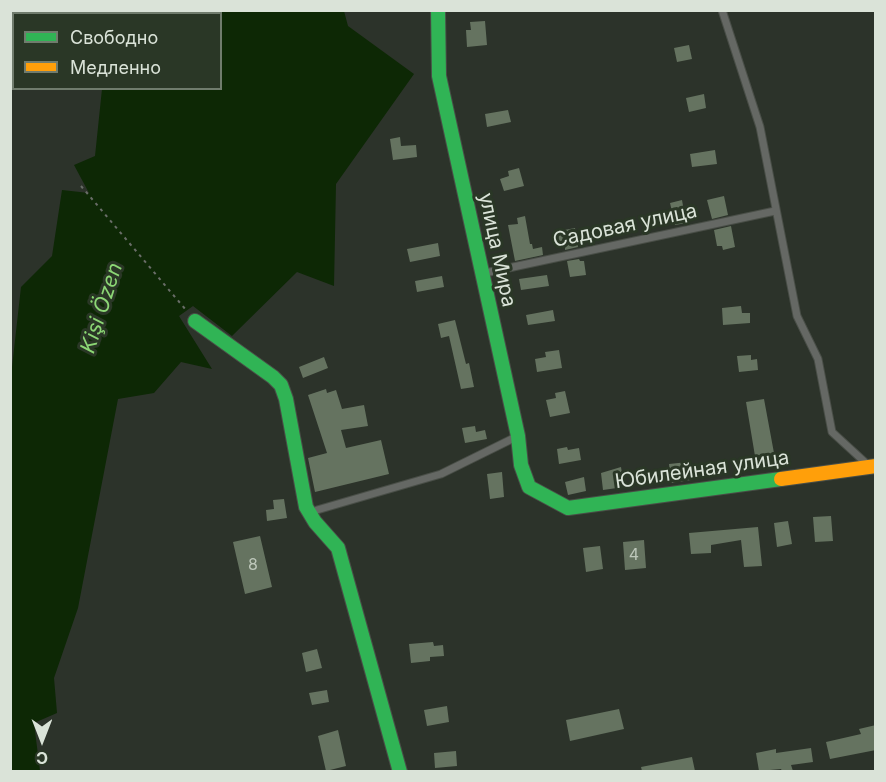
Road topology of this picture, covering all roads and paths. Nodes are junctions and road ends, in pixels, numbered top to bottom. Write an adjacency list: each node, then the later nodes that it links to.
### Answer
1 (438, 10): 5 (street, улица Мира)
2 (722, 10): 4 (lane)
3 (81, 186): 6 (path)
4 (776, 211): 5 (lane, Садовая улица); 8 (lane)
5 (482, 274): 7 (street, улица Мира)
6 (195, 321): 11 (street)
7 (518, 436): 9 (street, улица Мира); 10 (lane)
8 (873, 466): 9 (street, Юбилейная улица)
9 (537, 492)
10 (317, 510)
11 (400, 771)

